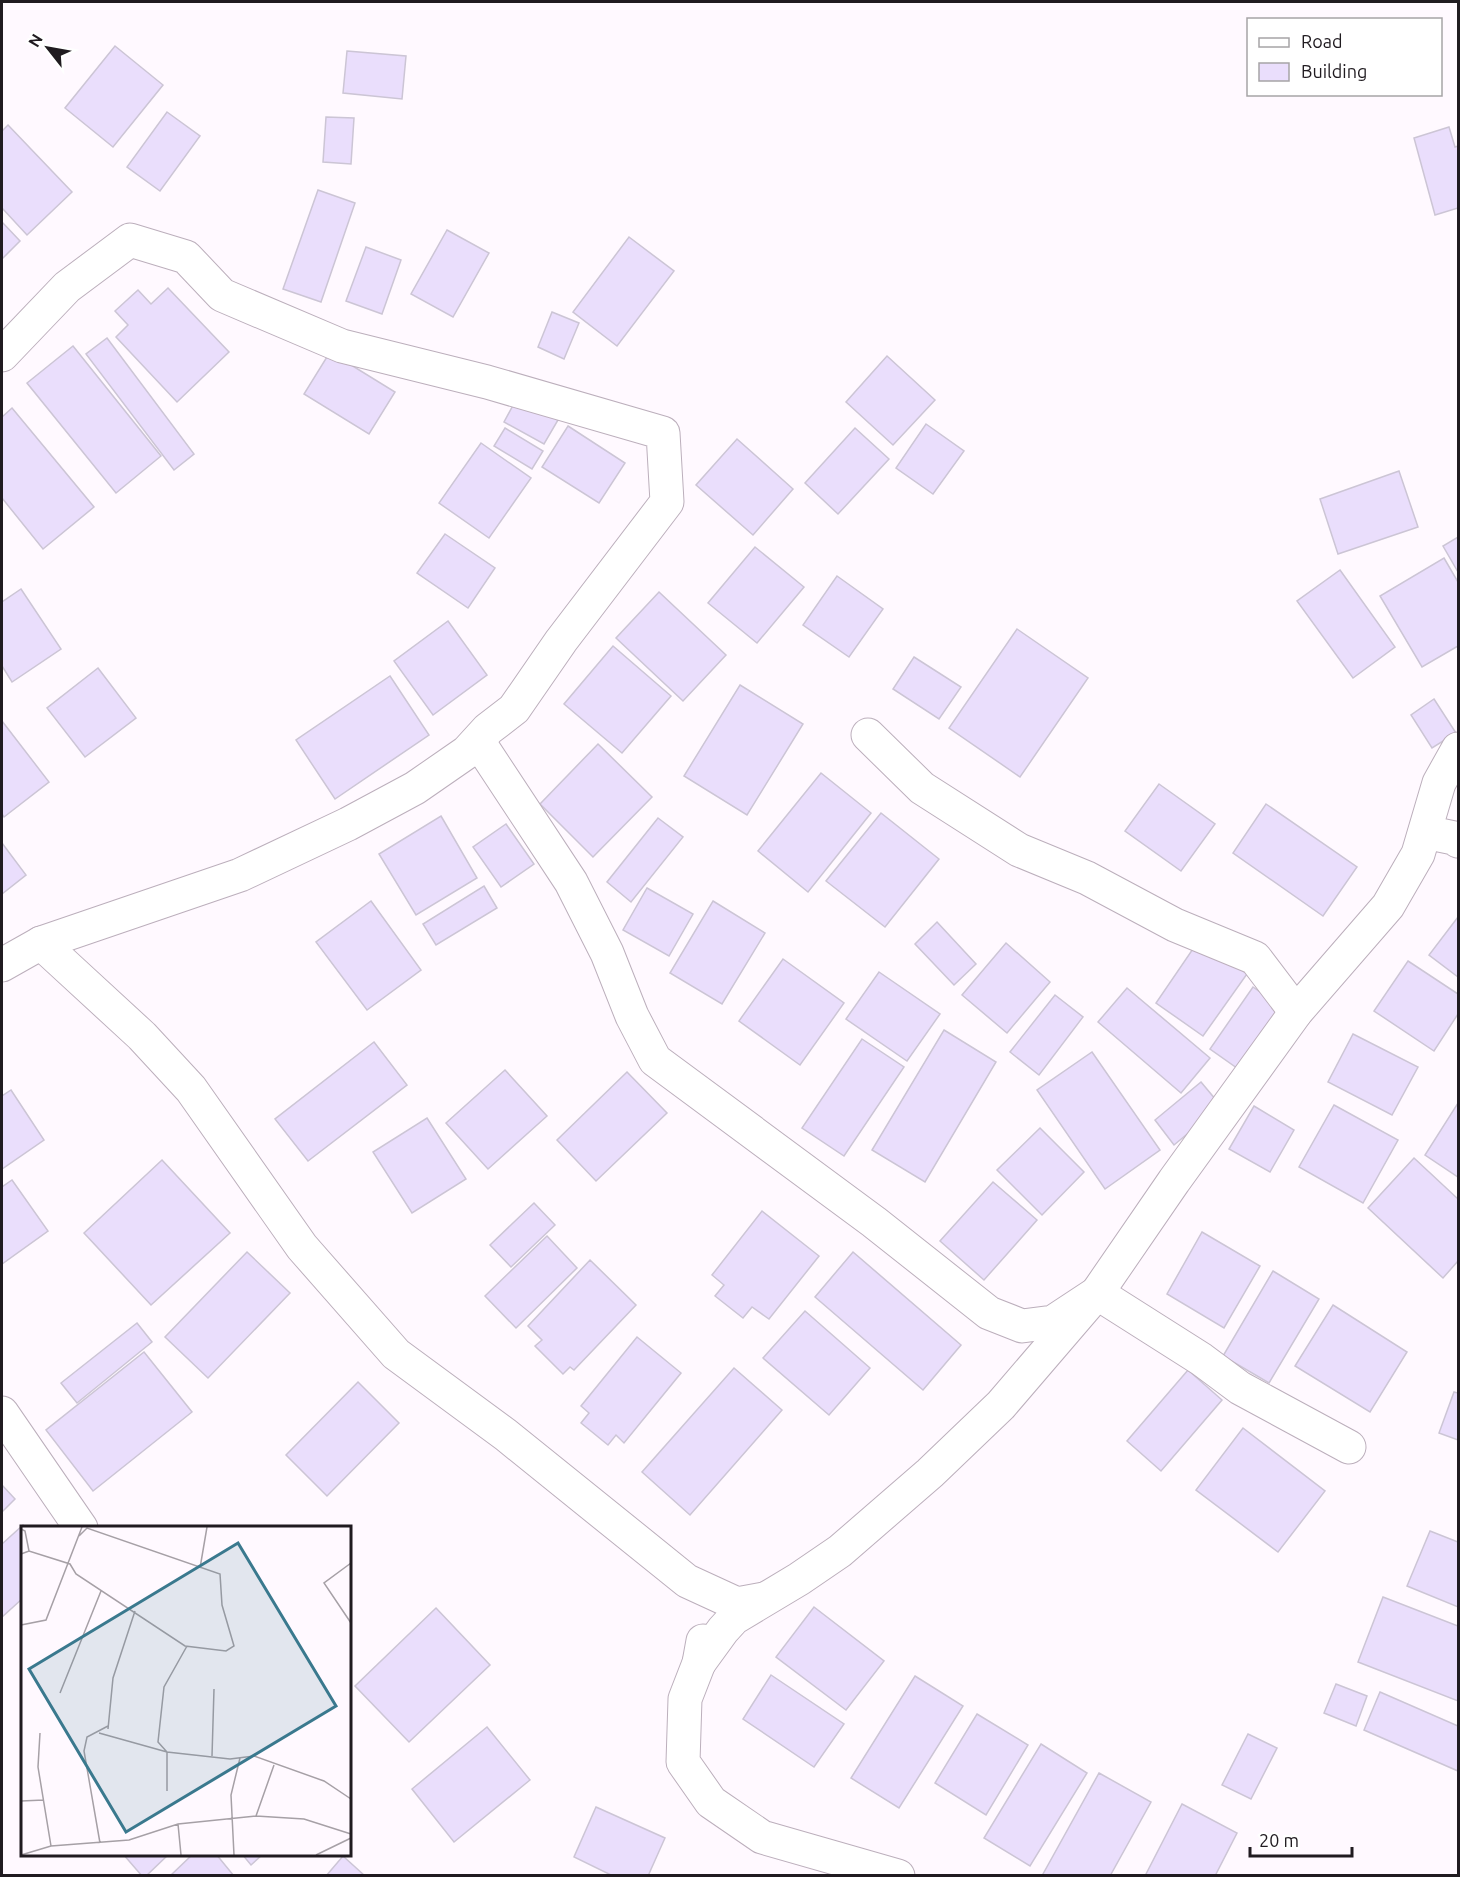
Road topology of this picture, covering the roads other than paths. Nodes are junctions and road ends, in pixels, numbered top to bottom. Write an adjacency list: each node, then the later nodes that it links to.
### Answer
1 (4, 348): 3 (street)
2 (868, 735): 9 (street)
3 (478, 741): 7 (street); 10 (street)
4 (1458, 749): 5 (street)
5 (1425, 832): 6 (street); 9 (street)
6 (1458, 841)
7 (41, 943): 8 (street); 14 (street)
8 (2, 964)
9 (1296, 1012): 10 (street)
10 (1097, 1293): 12 (street); 15 (street)
11 (2, 1413): 13 (street)
12 (1349, 1448)
13 (80, 1526)
14 (687, 1581): 15 (street); 16 (street)
15 (766, 1599): 16 (street)
16 (699, 1663): 17 (street)
17 (898, 1875)

